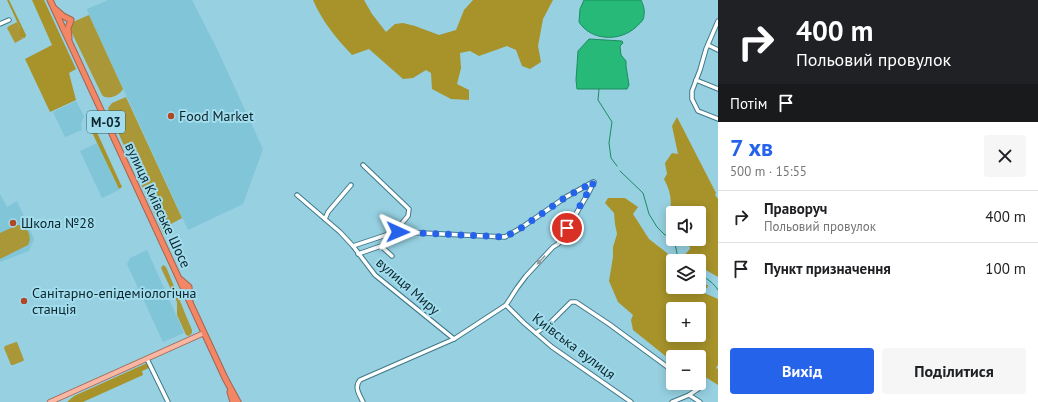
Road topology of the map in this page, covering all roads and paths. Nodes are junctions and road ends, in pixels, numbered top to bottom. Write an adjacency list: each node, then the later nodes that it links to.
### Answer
1 (50, 0): 2 (highway, вулиця Київське Шосе / М-03)
2 (53, 7): 7 (highway, вулиця Київське Шосе / М-03); 7 (highway)
3 (9, 20): 5 (street)
4 (718, 21): 6 (street)
5 (0, 24)
6 (708, 44): 8 (street); 9 (street)
7 (73, 50): 21 (highway, вулиця Київське Шосе / М-03)
8 (718, 50)
9 (696, 80): 10 (street); 11 (street)
10 (718, 89)
11 (718, 119)
12 (363, 165): 16 (street)
13 (351, 185): 15 (street)
14 (297, 195): 15 (street, вулиця Миру)
15 (324, 219): 17 (street, вулиця Миру)
16 (398, 232): 17 (street); 20 (street, one-way to 20)
17 (353, 246): 18 (street, вулиця Миру)
18 (358, 254): 19 (street); 23 (street, вулиця Миру)
19 (392, 256)
20 (507, 303): 22 (street, Київська вулиця); 23 (street)
21 (204, 333): 24 (main road); 26 (highway)
22 (536, 333): 25 (street); 34 (street, Київська вулиця)
23 (454, 339): 33 (street)
24 (147, 359): 29 (main road); 30 (street)
25 (666, 366)
26 (225, 378): 31 (highway); 32 (highway)
27 (696, 390): 28 (street)
28 (689, 395): 35 (street); 36 (street)
29 (50, 402)
30 (168, 402)
31 (233, 402)
32 (238, 402)
33 (363, 402)
34 (631, 402)
35 (672, 402)
36 (700, 402)

